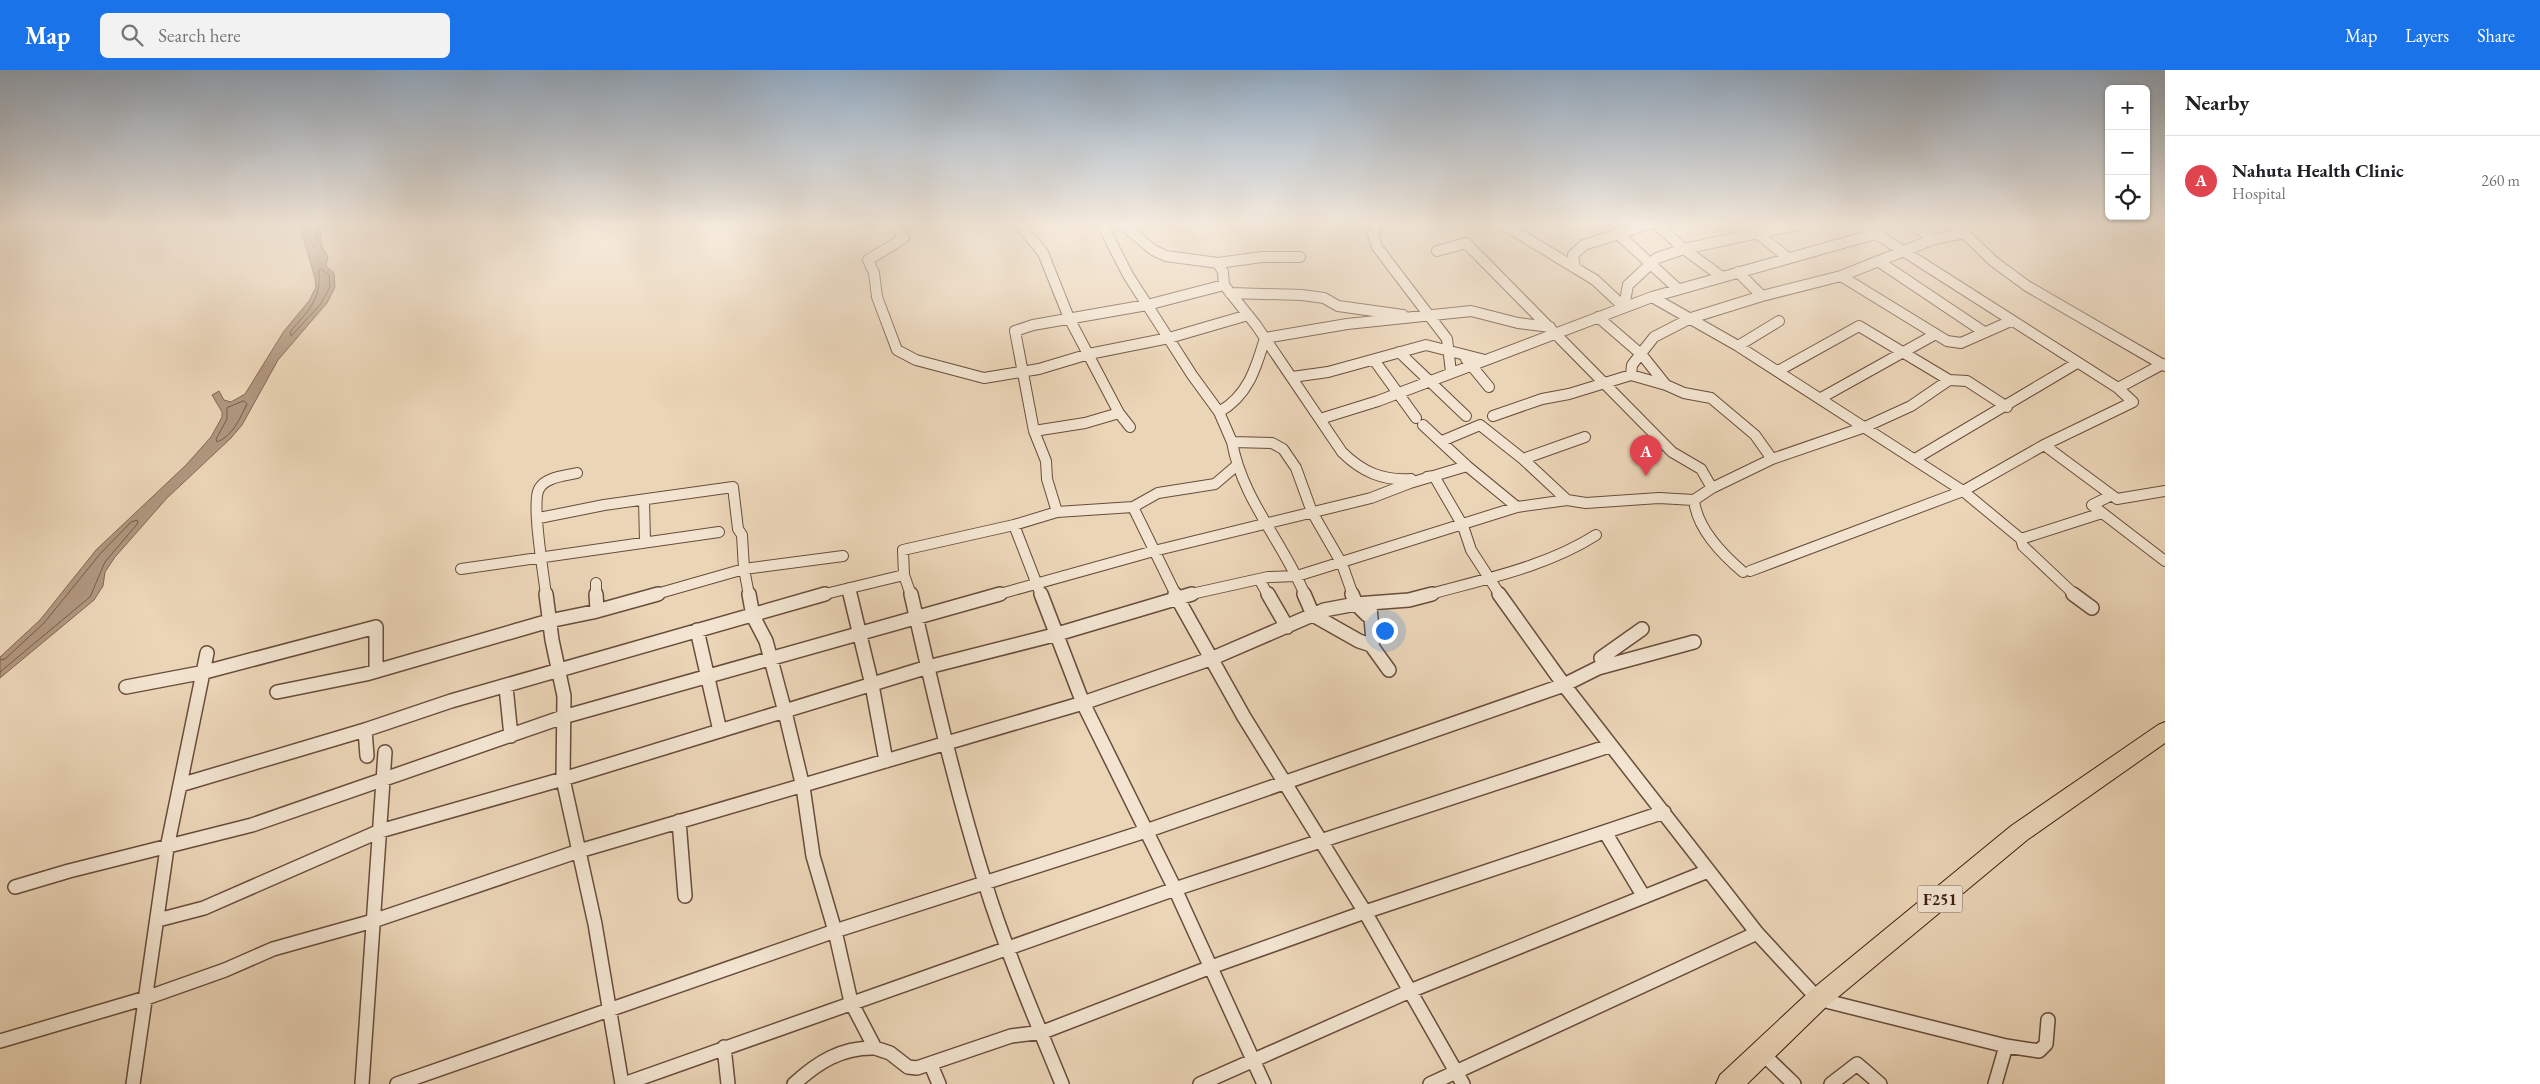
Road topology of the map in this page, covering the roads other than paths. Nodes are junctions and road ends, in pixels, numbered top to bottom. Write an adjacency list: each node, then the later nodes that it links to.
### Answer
1 (873, 271): 49 (street)
2 (1050, 271): 28 (street)
3 (1126, 271): 22 (street)
4 (1223, 271): 18 (street)
5 (1396, 271): 25 (street)
6 (1492, 271): 32 (street)
7 (1581, 271): 23 (street)
8 (1642, 271): 23 (street)
9 (1659, 271): 19 (street)
10 (1714, 271): 17 (street)
11 (1853, 271): 16 (street)
12 (1893, 271): 33 (street)
13 (1934, 271): 30 (street)
14 (2007, 271): 48 (street)
15 (1738, 272): 17 (street); 20 (street)
16 (1841, 276): 20 (street); 34 (street)
17 (1722, 277): 19 (street)
18 (1227, 289): 22 (street); 24 (street); 26 (street)
19 (1678, 289): 21 (street)
20 (1762, 296): 29 (street)
21 (1652, 297): 23 (street); 29 (street)
22 (1147, 305): 28 (street); 35 (street)
23 (1624, 307): 27 (street)
24 (1248, 315): 35 (street); 36 (street)
25 (1430, 315): 26 (street); 32 (street); 38 (street)
26 (1411, 317): 36 (street)
27 (1599, 317): 32 (street); 43 (street)
28 (1068, 318): 41 (street); 49 (street)
29 (1691, 318): 37 (street); 43 (street)
30 (2011, 320): 33 (street); 46 (street)
31 (1780, 321): 37 (street)
32 (1553, 330): 45 (street); 56 (street)
33 (1984, 332): 34 (street)
34 (1934, 335): 40 (street)
35 (1169, 338): 41 (street); 63 (street)
36 (1265, 338): 53 (street); 63 (street)
37 (1738, 346): 51 (street)
38 (1449, 351): 39 (street); 42 (street); 50 (street)
39 (1399, 352): 44 (street); 55 (street)
40 (1904, 353): 51 (street); 54 (street); 61 (street)
41 (1089, 354): 49 (street); 64 (street)
42 (1459, 354): 45 (street); 47 (street)
43 (1642, 355): 52 (street); 57 (street)
44 (1374, 360): 53 (street); 60 (street)
45 (1485, 360): 47 (street)
46 (2077, 363): 59 (street); 62 (street)
47 (1472, 364): 50 (street); 58 (street)
48 (2164, 365): 59 (street)
49 (1021, 372): 70 (street)
50 (1452, 372): 55 (street)
51 (1778, 372): 61 (street)
52 (1632, 375): 56 (street); 57 (street)
53 (1292, 377): 67 (street)
54 (1949, 380): 62 (street); 69 (street)
55 (1428, 381): 60 (street); 65 (street)
56 (1606, 384): 66 (street); 82 (street)
57 (1666, 385): 76 (street)
58 (1489, 386)
59 (2118, 388): 74 (street)
60 (1397, 392): 67 (street); 72 (street)
61 (1821, 398): 69 (street)
62 (2006, 407): 77 (street)
63 (1219, 412): 73 (street)
64 (1119, 413): 68 (street); 70 (street)
65 (1466, 416)
66 (1493, 416)
67 (1320, 419): 81 (street)
68 (1130, 427)
69 (1866, 427): 76 (street); 77 (street)
70 (1034, 431): 91 (street)
71 (1585, 437): 75 (street)
72 (1442, 441): 75 (street); 79 (street)
73 (1232, 442): 78 (street); 92 (street)
74 (2044, 445): 83 (street); 85 (street)
75 (1523, 459): 87 (street)
76 (1772, 459): 82 (street)
77 (1915, 459): 83 (street)
78 (1236, 466): 89 (street); 95 (street)
79 (1467, 466): 81 (street); 90 (street)
80 (577, 473): 94 (street)
81 (1434, 476): 92 (street); 97 (street)
82 (1712, 488): 88 (street)
83 (1963, 491): 100 (street); 109 (street)
84 (2165, 491): 85 (street)
85 (2110, 496): 93 (street)
86 (644, 500): 94 (street); 101 (street); 108 (street)
87 (1567, 500): 88 (street); 90 (street)
88 (1694, 500): 109 (street)
89 (1132, 507): 91 (street); 102 (street)
90 (1517, 507): 97 (street)
91 (1057, 512): 96 (street)
92 (1312, 512): 95 (street); 106 (street)
93 (2102, 513): 100 (street); 105 (street)
94 (539, 518): 103 (street)
95 (1265, 524): 102 (street); 111 (street)
96 (1014, 525): 110 (street); 115 (street)
97 (1463, 526): 106 (street); 112 (street)
98 (719, 532): 101 (street)
99 (1596, 535): 112 (street)
100 (2021, 539): 119 (street)
101 (645, 541): 103 (street)
102 (1154, 551): 115 (street); 117 (street)
103 (541, 556): 107 (street); 125 (street)
104 (843, 556): 108 (street)
105 (2165, 561)
106 (1342, 564): 111 (street); 118 (street)
107 (461, 568)
108 (744, 570): 121 (street); 123 (street)
109 (1746, 571)
110 (904, 576): 116 (street); 124 (street)
111 (1297, 576): 113 (street); 122 (street)
112 (1488, 578): 120 (street); 144 (street)
113 (1259, 579): 117 (street); 126 (street)
114 (596, 583): 121 (street)
115 (1036, 585): 124 (street); 130 (street)
116 (849, 588): 123 (street); 129 (street)
117 (1177, 598): 130 (street); 135 (street)
118 (1356, 604): 120 (street); 122 (street)
119 (2092, 608)
120 (1368, 609): 132 (street)
121 (596, 610): 125 (street)
122 (1313, 615): 126 (street); 132 (street)
123 (753, 616): 128 (street); 134 (street)
124 (916, 617): 129 (street); 137 (street)
125 (550, 621): 138 (street); 139 (street)
126 (1287, 626): 135 (street)
127 (1642, 629): 136 (street)
128 (697, 630): 138 (street); 142 (street)
129 (861, 632): 134 (street); 143 (street)
130 (1054, 635): 137 (street); 148 (street)
131 (1694, 642): 136 (street)
132 (1371, 645): 140 (street)
133 (207, 653): 141 (street)
134 (770, 657): 142 (street); 149 (street)
135 (1213, 658): 148 (street); 162 (street)
136 (1606, 666): 144 (street)
137 (928, 667): 143 (street); 155 (street)
138 (559, 669): 146 (street); 150 (street)
139 (376, 670): 141 (street); 147 (street)
140 (1389, 670)
141 (205, 672): 145 (street); 163 (street)
142 (708, 676): 150 (street); 152 (street)
143 (872, 685): 149 (street); 159 (street)
144 (1564, 685): 156 (street); 162 (street)
145 (126, 687)
146 (506, 687): 151 (street); 154 (street)
147 (277, 692)
148 (1083, 703): 155 (street); 168 (street)
149 (785, 712): 152 (street); 164 (street)
150 (563, 718): 154 (street); 161 (street)
151 (365, 730): 158 (street); 163 (street)
152 (720, 731): 161 (street)
153 (2165, 731): 188 (main road, F251)
154 (511, 736): 160 (street)
155 (944, 742): 159 (street); 174 (street)
156 (1610, 746): 165 (street); 170 (street)
157 (385, 752): 160 (street)
158 (367, 756)
159 (886, 761): 164 (street)
160 (383, 778): 167 (street); 171 (street)
161 (563, 779): 167 (street); 172 (street)
162 (1286, 781): 168 (street); 170 (street)
163 (180, 785): 171 (street)
164 (803, 787): 166 (street); 182 (street)
165 (1664, 812): 169 (street); 173 (street)
166 (679, 822): 172 (street); 177 (street)
167 (380, 831): 180 (street); 181 (street)
168 (1146, 831): 174 (street); 176 (street)
169 (1605, 832): 178 (street); 179 (street)
170 (1321, 841): 176 (street); 179 (street)
171 (167, 848): 175 (street); 180 (street)
172 (579, 851): 181 (street); 190 (street)
173 (1708, 871): 178 (street); 183 (street)
174 (985, 884): 182 (street); 184 (street)
175 (15, 887)
176 (1175, 889): 184 (street); 185 (street)
177 (685, 896)
178 (1644, 897): 186 (street)
179 (1365, 912): 185 (street); 186 (street)
180 (158, 920): 187 (street)
181 (373, 921): 187 (street); 202 (street)
182 (836, 931): 189 (street); 190 (street)
183 (1757, 933): 188 (street); 200 (street)
184 (1007, 948): 189 (street); 192 (street)
185 (1211, 967): 192 (street); 198 (street)
186 (1410, 991): 198 (street); 200 (street)
187 (146, 998): 193 (street); 201 (street)
188 (1818, 999): 194 (street); 197 (main road, F251)
189 (851, 1002): 195 (street); 196 (street)
190 (610, 1011): 203 (street); 204 (street)
191 (2048, 1020): 194 (street)
192 (1043, 1032): 199 (street); 208 (street)
193 (0, 1041)
194 (2006, 1046): 216 (street)
195 (725, 1047): 204 (street); 205 (street)
196 (875, 1048): 199 (street); 206 (street)
197 (1762, 1053): 212 (main road, F251); 213 (street)
198 (1254, 1061): 209 (street); 210 (street)
199 (931, 1065): 207 (street)
200 (1459, 1078): 211 (street)
201 (133, 1084)
202 (362, 1084)
203 (396, 1084)
204 (623, 1084)
205 (728, 1084)
206 (794, 1084)
207 (939, 1084)
208 (1062, 1084)
209 (1200, 1084)
210 (1264, 1084)
211 (1430, 1084)
212 (1728, 1084)
213 (1794, 1084)
214 (1831, 1084): 215 (street)
215 (1880, 1084)
216 (1995, 1084)

